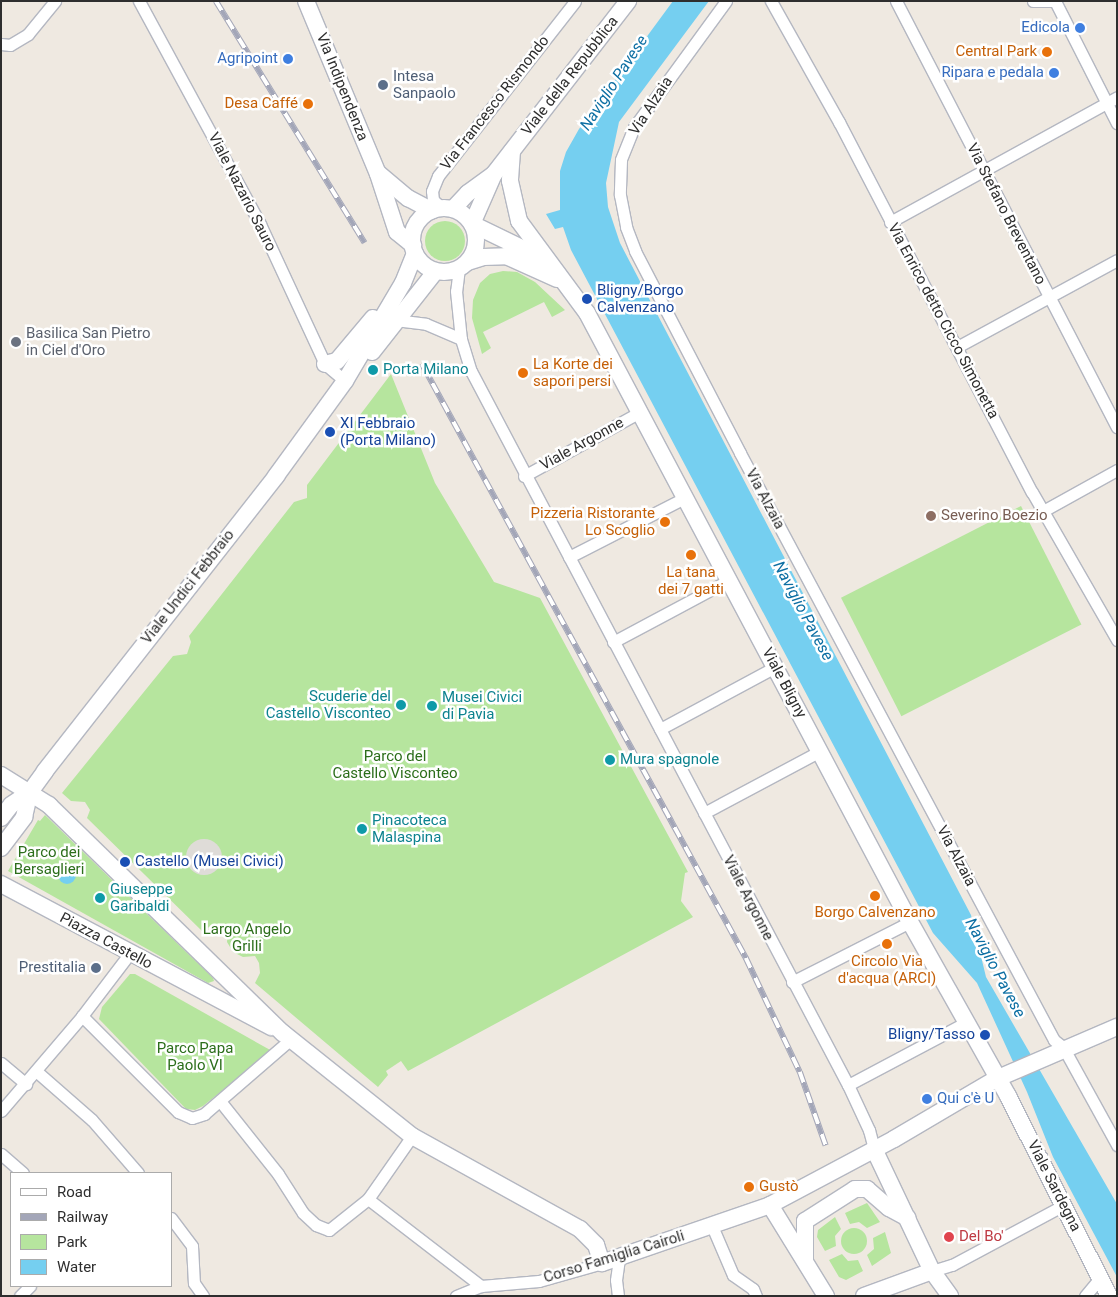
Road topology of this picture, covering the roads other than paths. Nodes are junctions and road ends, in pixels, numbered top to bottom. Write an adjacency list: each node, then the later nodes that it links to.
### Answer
1 (55, 1): 11 (street)
2 (139, 1): 32 (street, Viale Nazario Sauro)
3 (306, 1): 17 (street, Via Indipendenza)
4 (575, 1): 19 (street, Via Francesco Rismondo)
5 (628, 1): 15 (street, Viale della Repubblica)
6 (726, 1): 62 (street, Via Alzaia)
7 (771, 1): 20 (street, Via Enrico detto Cicco Simonetta)
8 (896, 1): 16 (street, Via Stefano Breventano)
9 (1033, 1): 10 (street)
10 (1054, 1): 13 (street)
11 (1, 44)
12 (1117, 97): 13 (street)
13 (1106, 103): 14 (street); 16 (street)
14 (1117, 123)
15 (512, 151): 18 (street, Viale della Repubblica); 23 (street, Viale Bligny)
16 (984, 168): 20 (street); 28 (street, Via Stefano Breventano)
17 (378, 174): 19 (street, Via Indipendenza); 22 (street, Via Indipendenza)
18 (494, 174): 19 (street); 21 (street)
19 (442, 209): 21 (street); 22 (street)
20 (890, 222): 31 (street, Via Enrico detto Cicco Simonetta)
21 (472, 224): 23 (street, Viale Bligny); 25 (street)
22 (414, 249): 26 (street); 29 (street, Viale Undici Febbraio)
23 (546, 260): 27 (street, Viale Bligny)
24 (1117, 260): 28 (street)
25 (463, 265): 26 (street); 27 (street, Viale Bligny); 30 (street, Viale Argonne)
26 (435, 272): 29 (street, Viale Undici Febbraio)
27 (571, 288): 34 (street, Viale Bligny)
28 (1049, 297): 31 (street); 35 (street, Via Stefano Breventano)
29 (391, 314): 30 (street); 32 (street); 33 (street, Viale Undici Febbraio)
30 (461, 339): 37 (street, Viale Argonne)
31 (957, 347): 39 (street, Via Enrico detto Cicco Simonetta)
32 (325, 364): 33 (street, Viale Nazario Sauro)
33 (346, 381): 48 (street, Viale Undici Febbraio)
34 (640, 412): 37 (street, Viale Argonne); 38 (street, Viale Bligny)
35 (1117, 426)
36 (1117, 470): 39 (street)
37 (524, 476): 40 (street, Viale Argonne)
38 (686, 497): 40 (street); 41 (street, Viale Bligny)
39 (1043, 511): 42 (street, Via Enrico detto Cicco Simonetta)
40 (569, 557): 43 (street, Viale Argonne)
41 (729, 580): 43 (street); 44 (street, Viale Bligny)
42 (1117, 640)
43 (614, 642): 45 (street, Viale Argonne)
44 (775, 667): 45 (street); 46 (street, Viale Bligny)
45 (660, 729): 49 (street, Viale Argonne)
46 (820, 751): 49 (street); 53 (street, Viale Bligny)
47 (1, 774): 48 (street, Piazza Castello)
48 (30, 792): 50 (street); 51 (street); 55 (street, Piazza Castello)
49 (704, 813): 56 (street, Viale Argonne)
50 (1, 818)
51 (1, 848)
52 (1, 884): 54 (street, Piazza Castello)
53 (910, 922): 56 (street); 59 (street, Viale Bligny)
54 (130, 953): 57 (street, Piazza Castello); 58 (street)
55 (229, 979): 57 (street); 61 (street, Piazza Castello)
56 (792, 982): 67 (street, Viale Argonne)
57 (211, 998): 61 (street, Piazza Castello)
58 (82, 1016): 64 (street); 68 (street)
59 (965, 1023): 65 (street, Viale Bligny); 67 (street)
60 (1117, 1026): 62 (street, Corso Famiglia Cairoli)
61 (287, 1036): 68 (street); 70 (street, Piazza Castello)
62 (1062, 1047): 65 (street, Corso Famiglia Cairoli); 71 (street, Via Alzaia)
63 (1, 1063): 66 (street)
64 (36, 1071): 66 (street); 75 (street)
65 (996, 1079): 72 (street, Corso Famiglia Cairoli); 78 (street, Viale Sardegna)
66 (26, 1084): 69 (street)
67 (848, 1085): 72 (street, Viale Argonne)
68 (220, 1101): 76 (street)
69 (1, 1111)
70 (412, 1136): 76 (street); 84 (street, Piazza Castello)
71 (1117, 1145)
72 (874, 1149): 77 (street, Corso Famiglia Cairoli); 79 (street)
73 (1, 1154): 74 (street)
74 (22, 1172)
75 (137, 1172)
76 (368, 1199): 87 (street)
77 (770, 1205): 81 (street, Corso Famiglia Cairoli); 83 (street)
78 (1064, 1205): 85 (street); 86 (street, Viale Sardegna)
79 (908, 1218): 83 (street); 85 (street)
80 (172, 1219): 91 (street)
81 (712, 1226): 82 (street, Corso Famiglia Cairoli); 89 (street)
82 (620, 1258): 84 (street, Corso Famiglia Cairoli); 93 (street)
83 (805, 1260): 94 (street)
84 (602, 1263): 87 (street, Corso Famiglia Cairoli)
85 (932, 1271): 95 (street); 96 (street)
86 (1100, 1278): 97 (street); 98 (street, Viale Sardegna)
87 (481, 1286): 92 (street, Corso Famiglia Cairoli)
88 (29, 1287): 90 (street)
89 (756, 1294)
90 (20, 1296)
91 (203, 1296)
92 (456, 1296)
93 (618, 1296)
94 (826, 1296)
95 (864, 1296)
96 (950, 1296)
97 (1085, 1296)
98 (1109, 1296)

